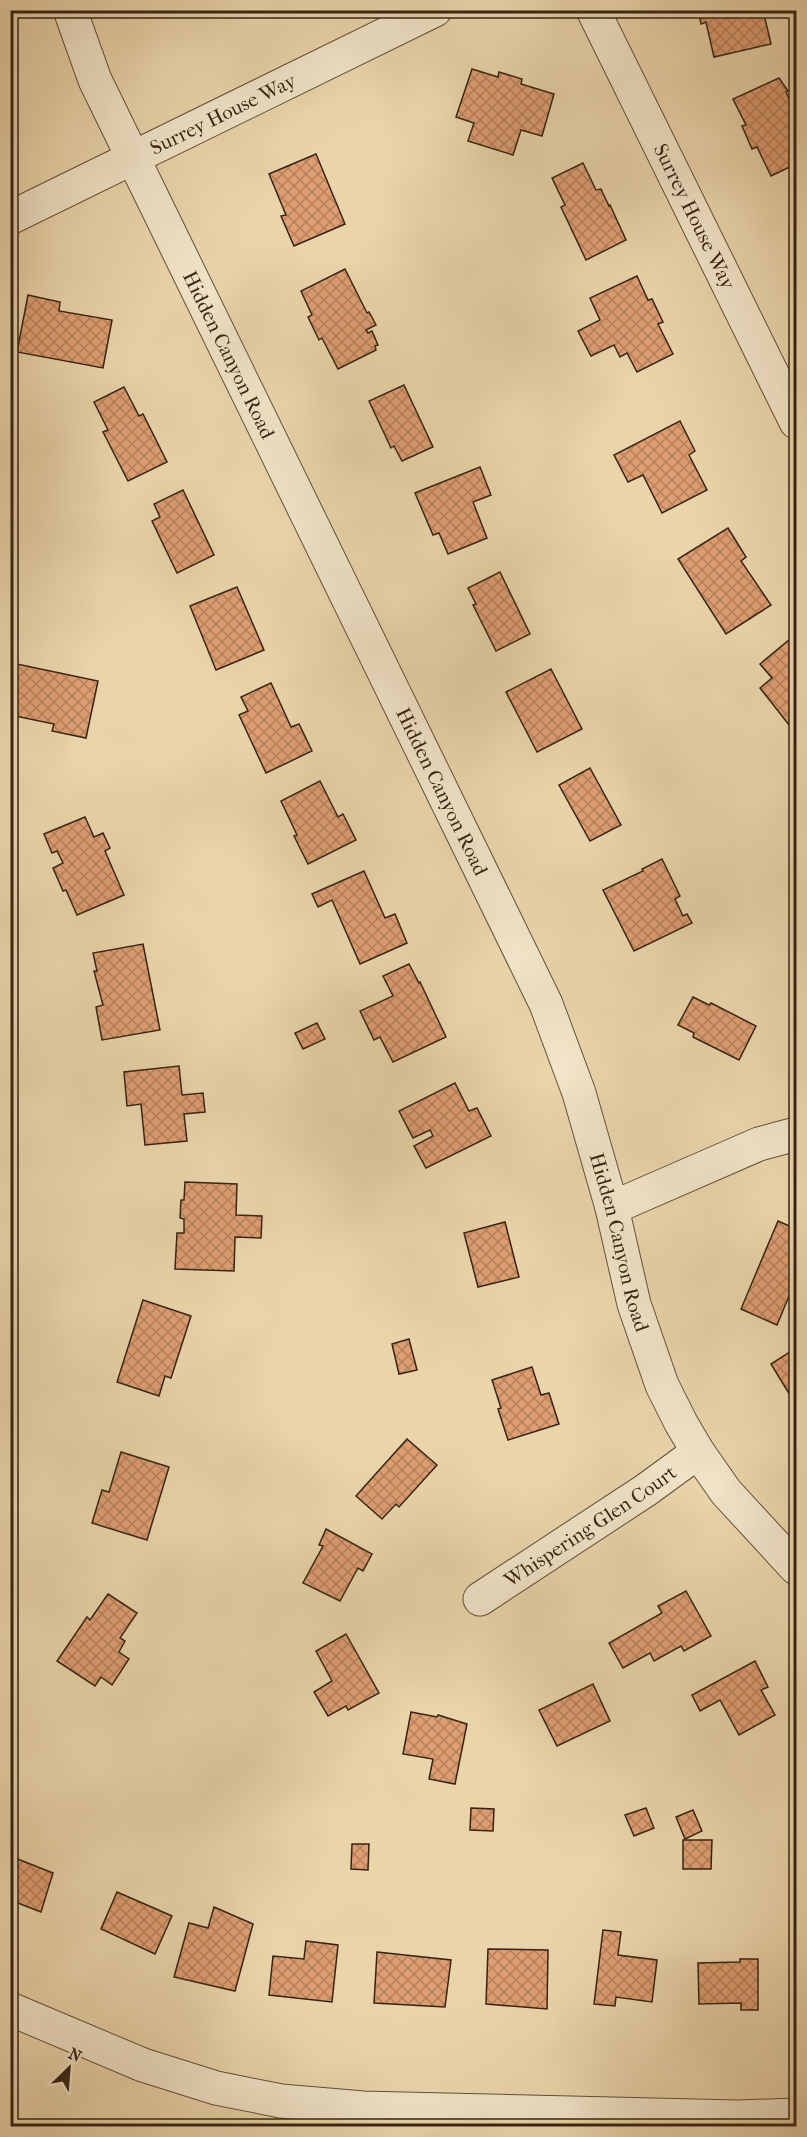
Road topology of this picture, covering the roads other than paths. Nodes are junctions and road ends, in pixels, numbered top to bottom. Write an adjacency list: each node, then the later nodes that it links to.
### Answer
1 (70, 10): 4 (street, Hidden Canyon Road)
2 (435, 10): 4 (street, Surrey House Way)
3 (593, 10): 6 (street, Surrey House Way)
4 (133, 158): 5 (street, Surrey House Way); 8 (street, Hidden Canyon Road)
5 (10, 218)
6 (796, 422)
7 (796, 1134): 8 (street)
8 (612, 1208): 9 (street, Hidden Canyon Road)
9 (698, 1452): 10 (street, Hidden Canyon Road); 11 (street, Whispering Glen Court)
10 (796, 1568)
11 (480, 1599)
12 (10, 2009): 13 (street)
13 (796, 2115)

